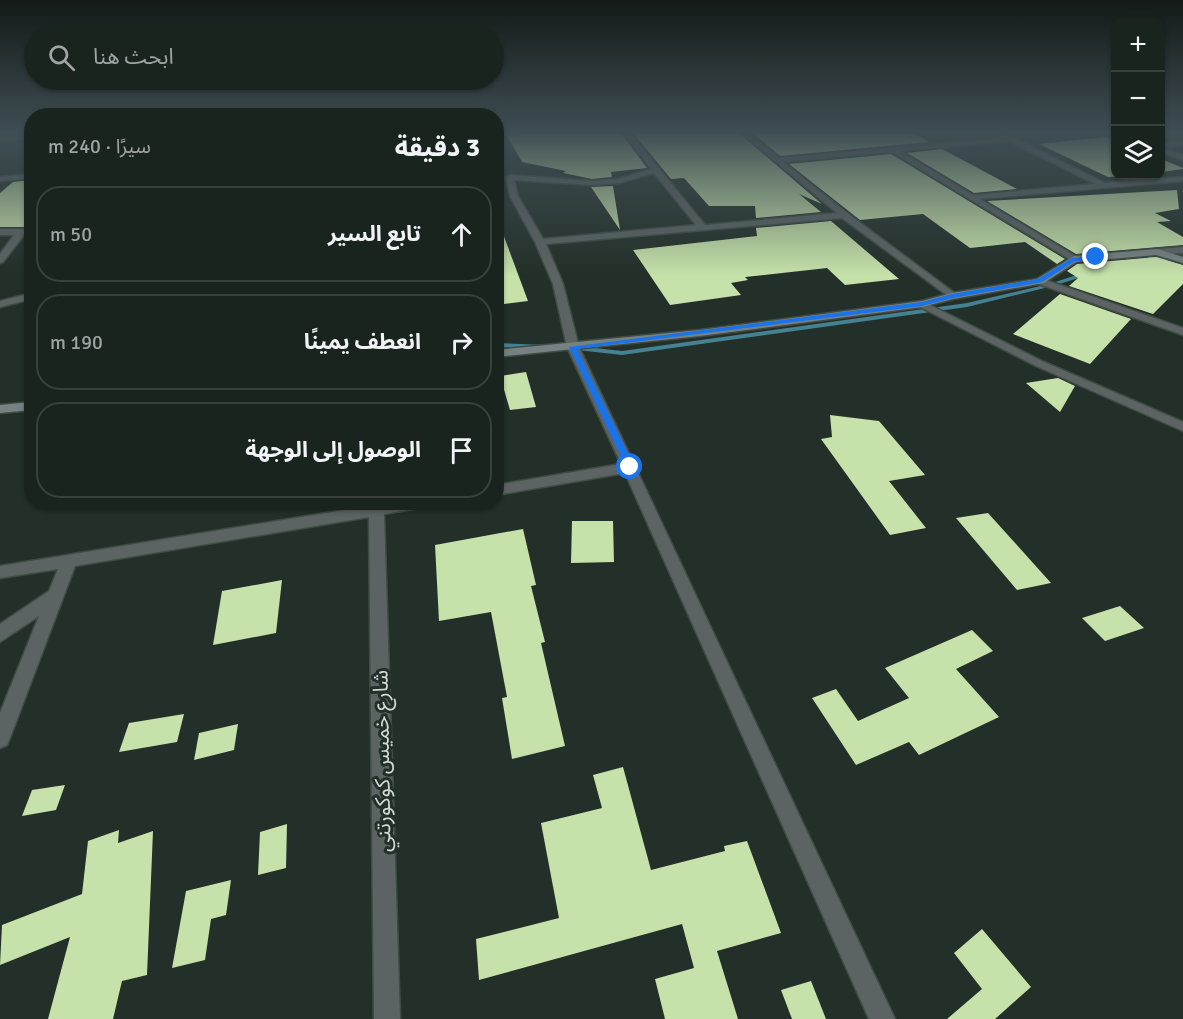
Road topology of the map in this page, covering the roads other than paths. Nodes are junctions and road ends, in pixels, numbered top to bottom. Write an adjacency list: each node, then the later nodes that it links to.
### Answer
1 (507, 181): 15 (street)
2 (550, 181): 3 (street)
3 (624, 181)
4 (664, 181): 12 (street)
5 (803, 181): 11 (street)
6 (946, 181): 10 (street)
7 (1093, 181): 9 (street)
8 (1165, 181): 9 (street)
9 (1104, 186): 10 (street)
10 (974, 197): 18 (street)
11 (844, 215): 12 (street); 22 (street)
12 (702, 227): 15 (street)
13 (0, 232): 14 (street)
14 (21, 232): 19 (street)
15 (540, 242): 27 (street)
16 (1183, 250): 17 (street)
17 (1157, 252): 18 (main road); 20 (main road)
18 (1074, 259): 21 (main road)
19 (0, 260)
20 (1183, 260)
21 (1040, 281): 22 (main road); 26 (street)
22 (952, 296): 25 (main road)
23 (24, 298): 24 (street)
24 (0, 304)
25 (922, 304): 27 (main road); 31 (street)
26 (1183, 332)
27 (573, 347): 28 (main road); 32 (street)
28 (504, 353)
29 (24, 406): 30 (main road)
30 (0, 409)
31 (1183, 427)
32 (630, 467): 33 (street); 42 (street)
33 (504, 489)
34 (359, 510): 36 (street)
35 (376, 510): 41 (street, شارع خميس كوكورتني)
36 (69, 561): 37 (street); 38 (street)
37 (0, 572)
38 (56, 595): 39 (street); 40 (street)
39 (0, 634)
40 (0, 738)
41 (387, 1019)
42 (882, 1019)

